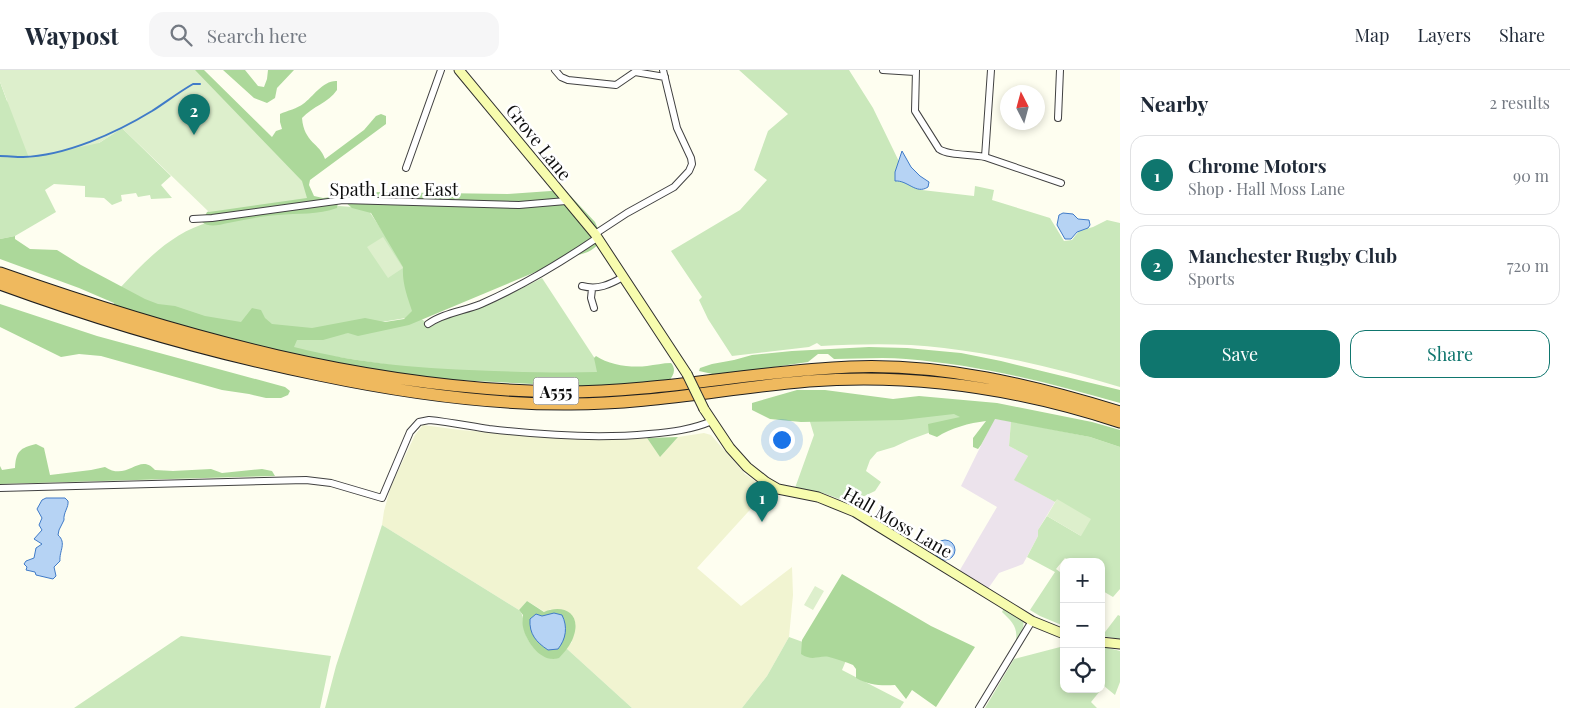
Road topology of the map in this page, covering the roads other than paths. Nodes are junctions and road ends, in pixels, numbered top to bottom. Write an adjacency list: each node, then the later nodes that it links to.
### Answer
1 (441, 70): 11 (street)
2 (459, 70): 13 (street, Grove Lane)
3 (555, 70): 8 (street)
4 (883, 70): 7 (street)
5 (991, 70): 10 (street)
6 (1060, 70): 9 (street)
7 (916, 71): 10 (street)
8 (664, 74): 15 (street)
9 (1058, 118)
10 (985, 157): 12 (street)
11 (406, 168)
12 (1061, 183)
13 (566, 201): 14 (street, Spath Lane East); 15 (street, Grove Lane)
14 (193, 219)
15 (596, 236): 17 (street, Hall Moss Lane); 22 (street)
16 (0, 273): 23 (highway, A555)
17 (623, 277): 20 (street); 24 (street, Hall Moss Lane, bridge)
18 (0, 284): 25 (highway, A555)
19 (582, 286): 20 (street)
20 (592, 289): 21 (street)
21 (594, 308)
22 (428, 324)
23 (1120, 412)
24 (712, 421): 26 (street); 27 (street, Hall Moss Lane)
25 (1120, 422)
26 (0, 488)
27 (1032, 621): 28 (street, Hall Moss Lane); 31 (street)
28 (1060, 632)
29 (1105, 642): 30 (street)
30 (1120, 644)
31 (979, 708)

